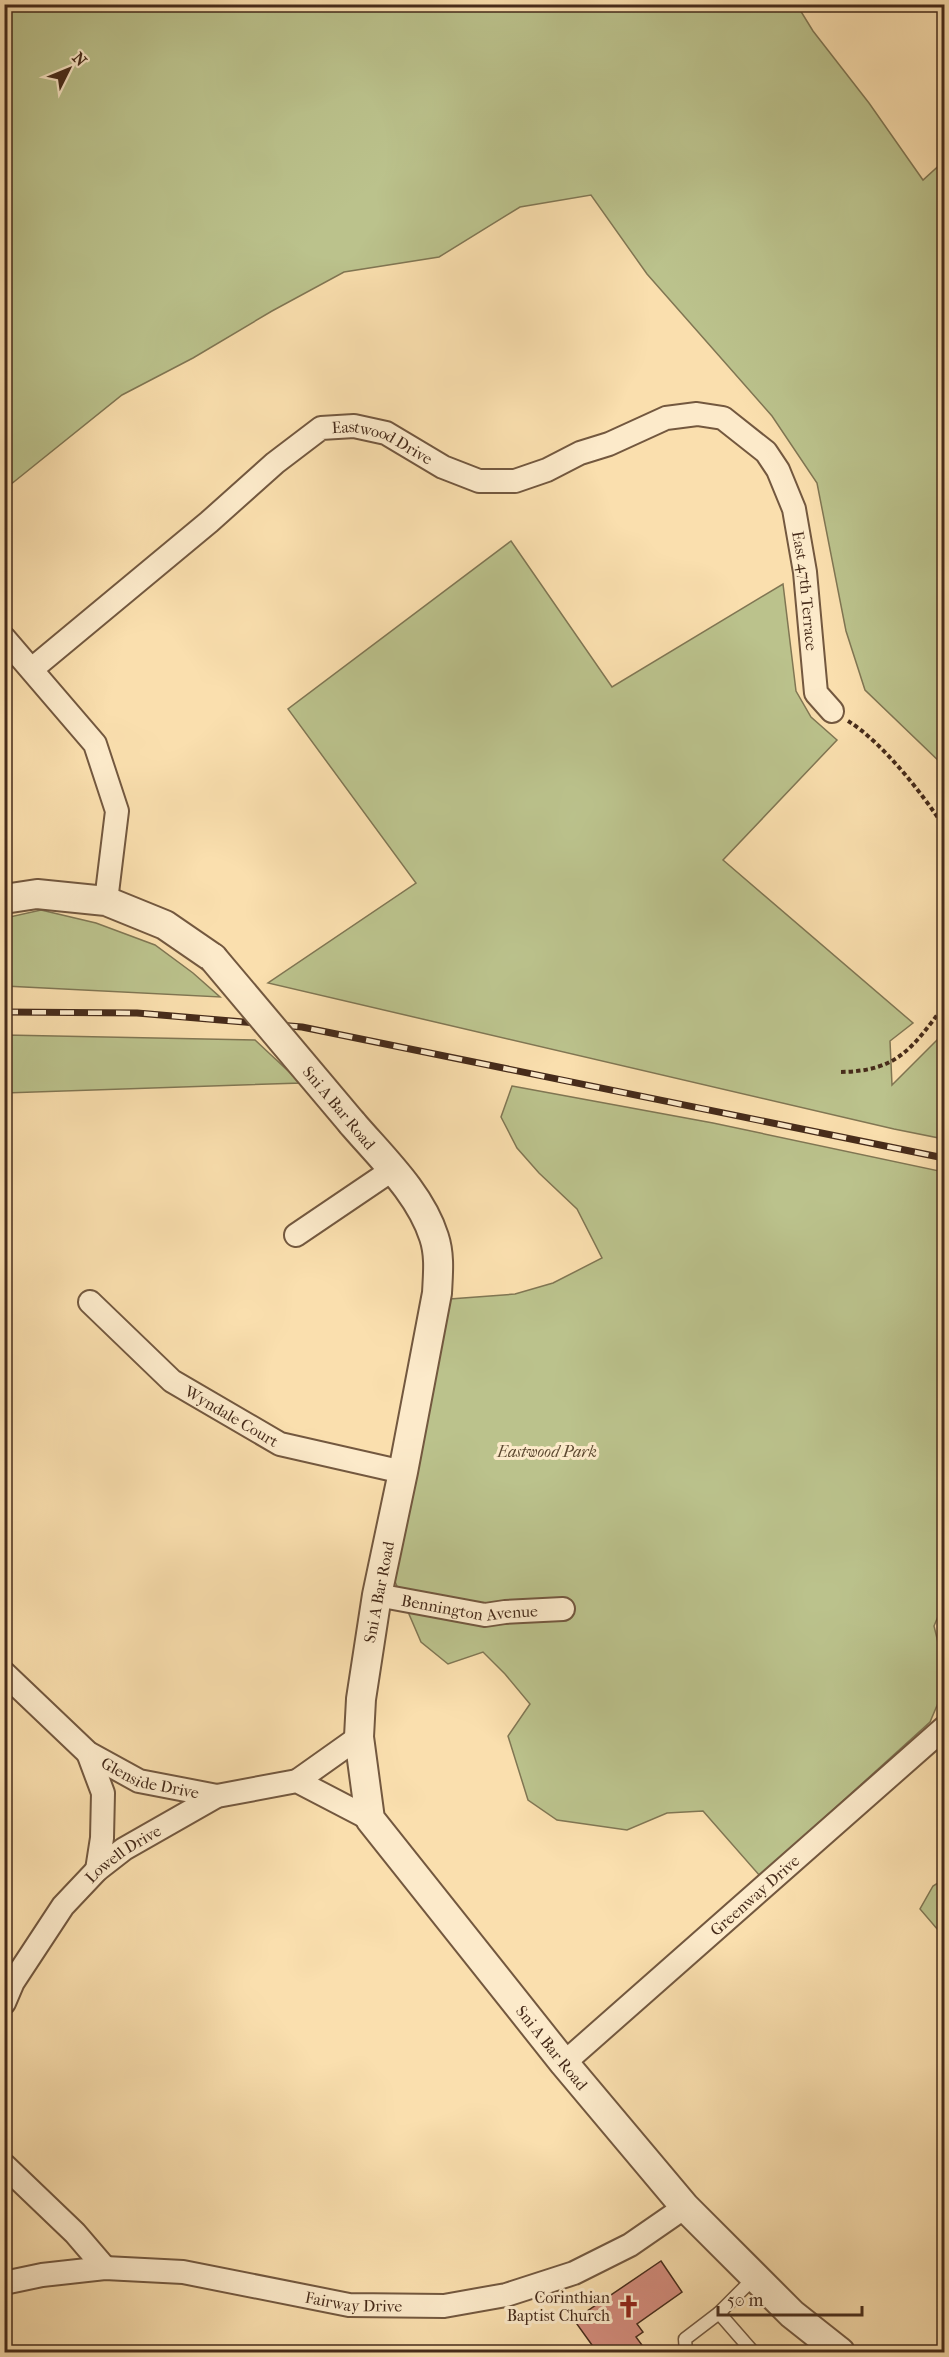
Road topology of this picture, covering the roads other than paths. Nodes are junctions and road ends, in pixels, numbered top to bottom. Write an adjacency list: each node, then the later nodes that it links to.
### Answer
1 (778, 470): 3 (street, Eastwood Drive); 4 (street, East 47th Terrace)
2 (4, 638): 3 (street)
3 (32, 669): 6 (street)
4 (832, 711)
5 (4, 899): 6 (street, Sni A Bar Road)
6 (106, 901): 7 (street, Sni A Bar Road, bridge)
7 (392, 1170): 8 (street); 10 (street, Sni A Bar Road)
8 (296, 1235)
9 (90, 1302): 10 (street, Wyndale Court)
10 (403, 1472): 11 (street, Sni A Bar Road)
11 (377, 1595): 12 (street, Bennington Avenue); 15 (street, Sni A Bar Road)
12 (563, 1609)
13 (4, 1673): 16 (street, Glenside Drive)
14 (945, 1728): 22 (street, Greenway Drive)
15 (359, 1737): 17 (street, Lowell Drive); 19 (street, Sni A Bar Road)
16 (88, 1752): 18 (street, Glenside Drive); 20 (street, Glenside Drive)
17 (297, 1781): 18 (street, Lowell Drive); 19 (street)
18 (217, 1796): 20 (street, Lowell Drive)
19 (370, 1820): 22 (street, Sni A Bar Road)
20 (97, 1870): 21 (street, Lowell Drive)
21 (4, 2003)
22 (564, 2063): 24 (street, Sni A Bar Road)
23 (4, 2165): 25 (street)
24 (685, 2207): 25 (street, Fairway Drive); 26 (street, Sni A Bar Road)
25 (105, 2268): 27 (street, Fairway Drive)
26 (754, 2277): 28 (lane); 31 (street, Sni A Bar Road)
27 (4, 2283)
28 (719, 2313): 29 (lane); 30 (lane)
29 (686, 2352)
30 (753, 2352)
31 (840, 2352)

